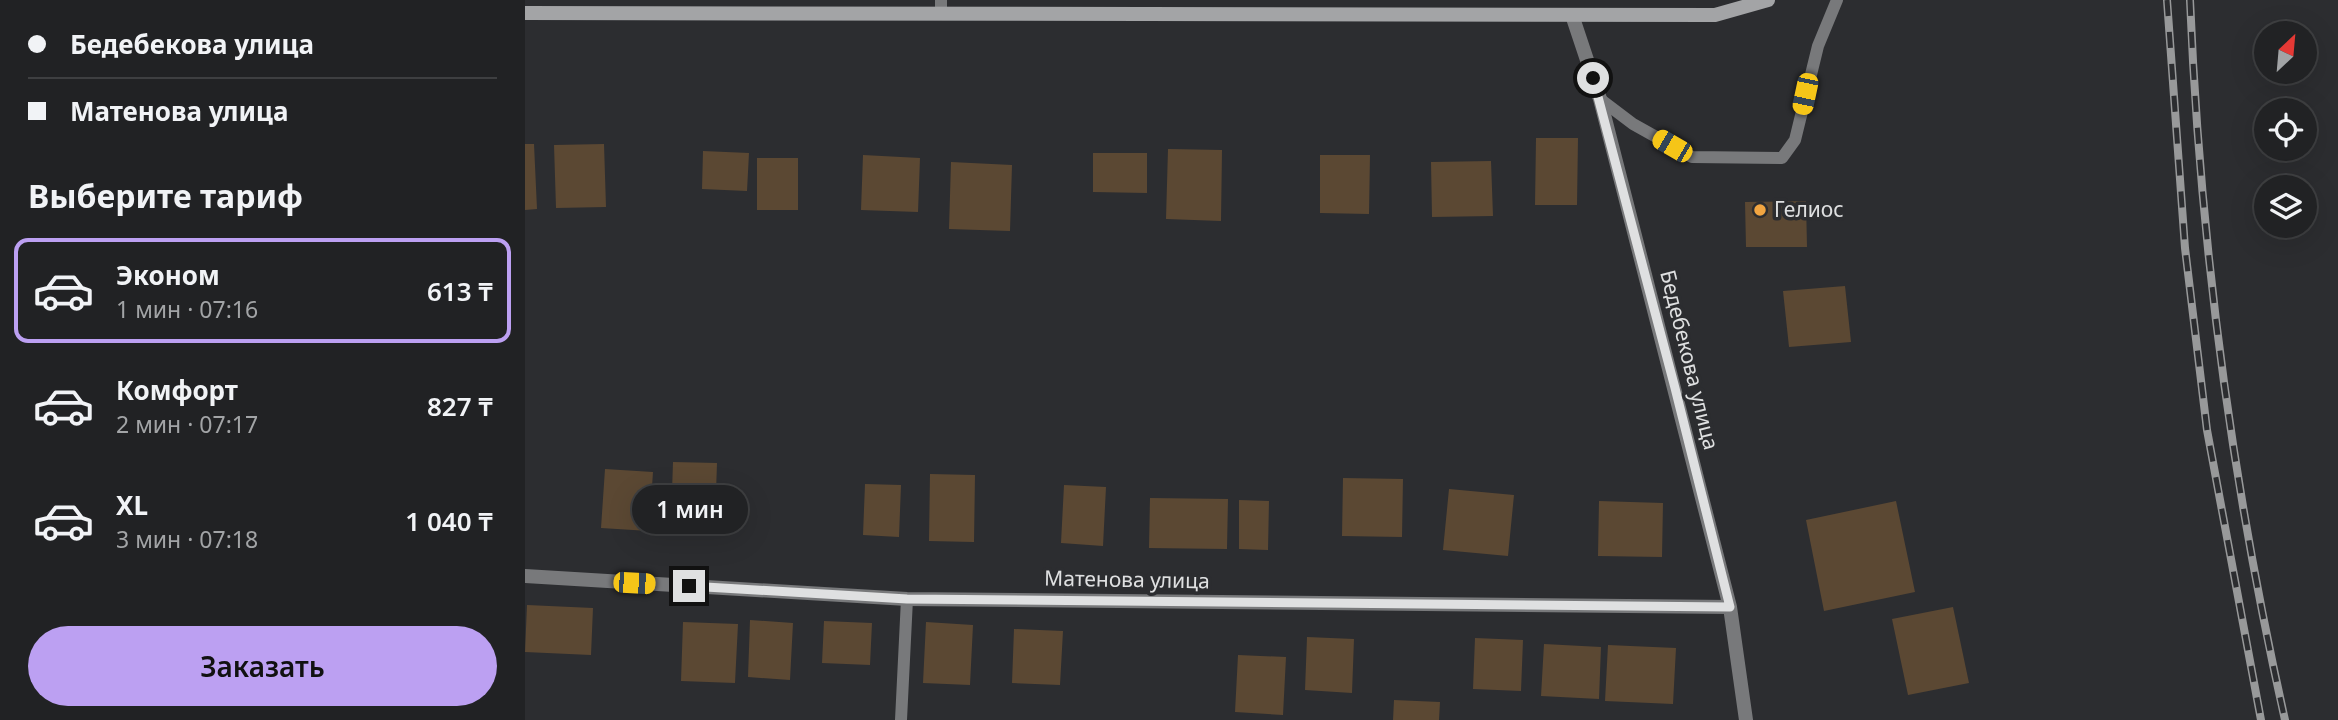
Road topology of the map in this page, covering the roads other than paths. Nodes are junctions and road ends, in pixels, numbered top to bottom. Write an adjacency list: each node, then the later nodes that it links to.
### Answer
1 (1767, 0): 5 (street)
2 (1837, 0): 6 (lane)
3 (941, 7): 4 (street); 5 (street)
4 (525, 13)
5 (1572, 15): 6 (street, Бедебекова улица)
6 (1600, 99): 9 (street, Бедебекова улица)
7 (525, 576): 8 (street, Матенова улица)
8 (907, 599): 9 (street, Матенова улица); 10 (lane)
9 (1730, 607): 11 (street, Бедебекова улица)
10 (901, 720)
11 (1746, 720)

